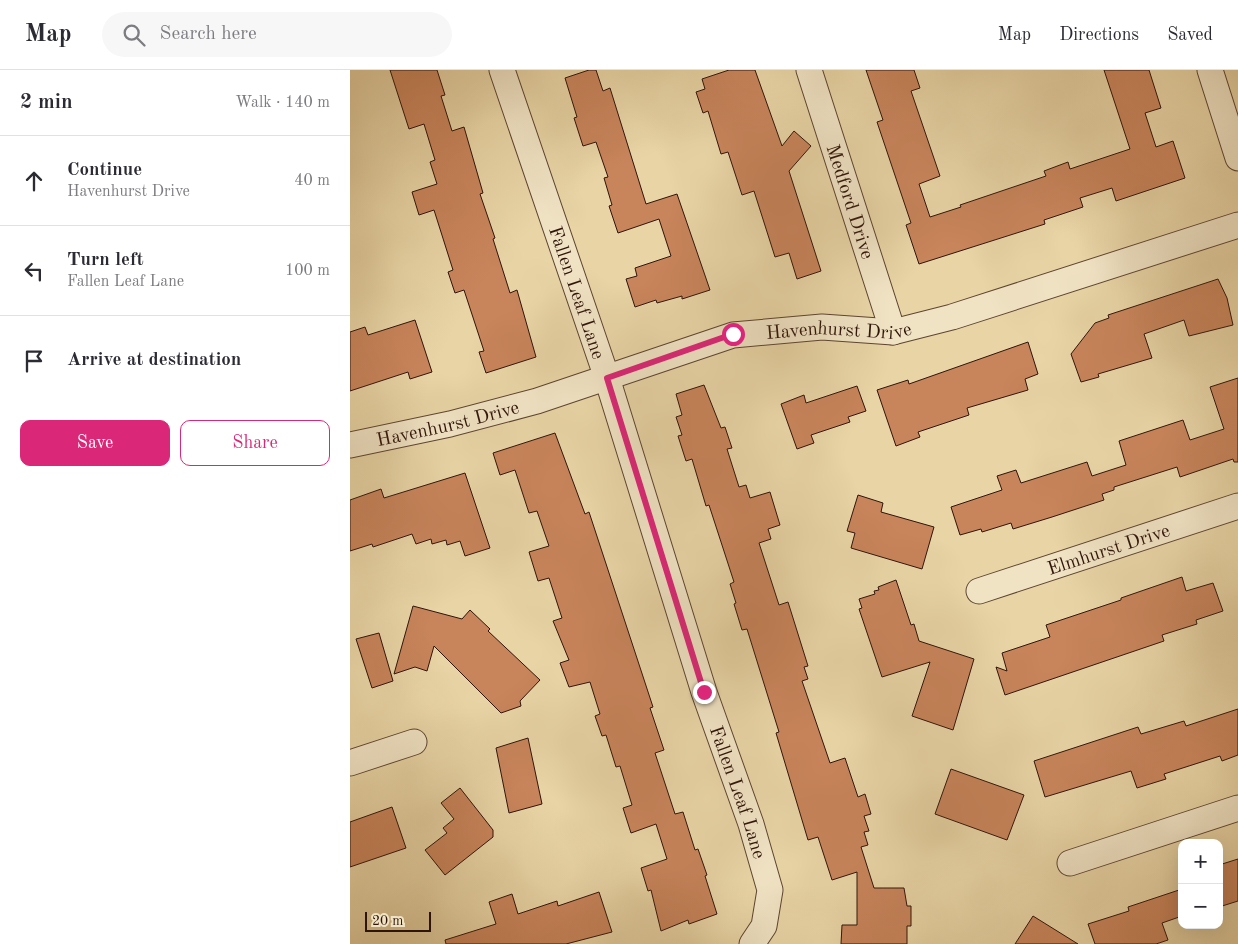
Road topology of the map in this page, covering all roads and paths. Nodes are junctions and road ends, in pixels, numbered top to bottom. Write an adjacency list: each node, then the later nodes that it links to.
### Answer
1 (502, 70): 7 (street, Fallen Leaf Lane)
2 (809, 70): 6 (street, Medford Drive)
3 (1210, 70): 4 (street)
4 (1238, 158)
5 (1238, 224): 6 (street, Havenhurst Drive)
6 (893, 332): 7 (street, Havenhurst Drive)
7 (607, 378): 8 (street, Havenhurst Drive); 15 (street, Fallen Leaf Lane)
8 (350, 445)
9 (1238, 506): 10 (street, Elmhurst Drive)
10 (979, 591)
11 (414, 742): 12 (street)
12 (350, 763)
13 (1238, 808): 14 (street)
14 (1070, 863)
15 (752, 944)

